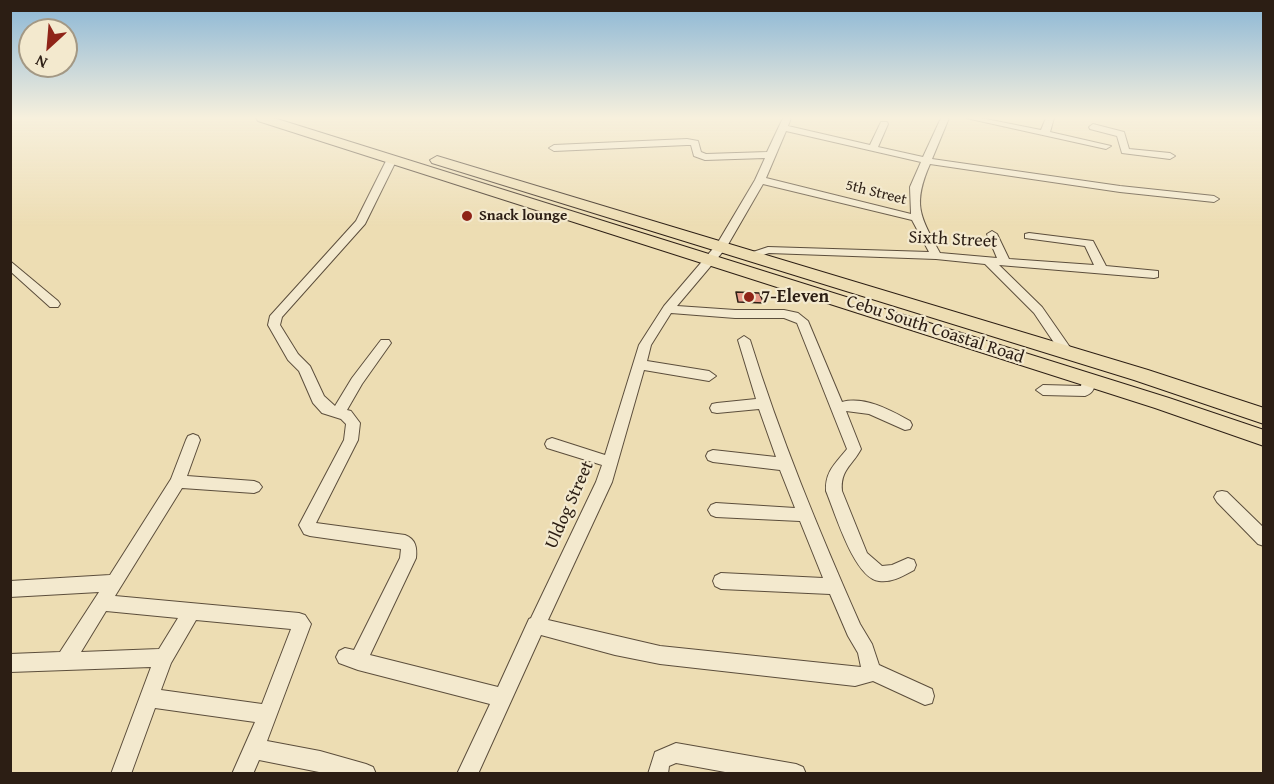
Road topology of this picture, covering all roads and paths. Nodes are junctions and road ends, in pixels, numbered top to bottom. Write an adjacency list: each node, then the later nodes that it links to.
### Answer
1 (378, 155): 9 (highway, Cebu South Coastal Road)
2 (413, 155): 16 (highway, Cebu South Coastal Road)
3 (698, 155): 4 (street)
4 (771, 155): 11 (street, Uldog Street)
5 (900, 155): 10 (street)
6 (930, 155): 10 (street)
7 (1157, 155): 8 (street)
8 (1170, 156)
9 (392, 159): 16 (highway, Cebu South Coastal Road); 36 (street)
10 (927, 161): 12 (street); 13 (street)
11 (759, 180): 13 (street, 5th Street); 16 (street, Uldog Street)
12 (1214, 199)
13 (916, 218): 18 (street)
14 (992, 234): 20 (street)
15 (1029, 236): 22 (street)
16 (716, 253): 17 (highway, Cebu South Coastal Road); 25 (street, Uldog Street); 31 (highway, Cebu South Coastal Road)
17 (751, 256): 18 (street, Sixth Street); 28 (highway, Cebu South Coastal Road)
18 (936, 256): 19 (street, Sixth Street)
19 (988, 260): 20 (street, Sixth Street); 28 (street)
20 (1004, 260): 22 (street, Sixth Street)
21 (10, 264): 24 (street)
22 (1101, 268): 23 (street, Sixth Street)
23 (1154, 274)
24 (54, 304)
25 (668, 309): 29 (street, Uldog Street); 35 (street)
26 (744, 340): 33 (street)
27 (385, 343): 36 (street)
28 (1068, 353): 37 (highway, Cebu South Coastal Road)
29 (639, 364): 30 (street); 43 (street, Uldog Street)
30 (709, 376)
31 (1088, 379): 32 (street); 39 (highway, Cebu South Coastal Road)
32 (1042, 390)
33 (762, 404): 34 (street); 44 (street)
34 (717, 408)
35 (838, 408): 38 (street); 51 (street)
36 (338, 413): 65 (street)
37 (1263, 416)
38 (905, 425)
39 (1263, 438)
40 (193, 440): 45 (street)
41 (552, 444): 43 (street)
42 (713, 456): 44 (street)
43 (610, 462): 58 (street, Uldog Street)
44 (784, 464): 49 (street)
45 (178, 481): 46 (street); 53 (street)
46 (254, 487)
47 (1222, 497): 50 (street)
48 (716, 510): 49 (street)
49 (806, 515): 54 (street)
50 (1263, 539)
51 (908, 565)
52 (721, 581): 54 (street)
53 (112, 583): 55 (street); 56 (street)
54 (835, 586): 62 (street)
55 (10, 589)
56 (103, 603): 57 (street); 60 (street)
57 (192, 611): 59 (street); 66 (street)
58 (535, 625): 62 (street); 65 (street, Uldog Street)
59 (164, 658): 60 (street); 64 (street)
60 (66, 660): 61 (street)
61 (10, 663)
62 (871, 671): 63 (street)
63 (925, 696)
64 (150, 698): 66 (street); 68 (street)
65 (503, 698): 71 (street, Uldog Street)
66 (268, 714): 67 (street)
67 (254, 749): 69 (street); 70 (street)
68 (121, 774)
69 (242, 774)
70 (366, 774)
71 (467, 774)
72 (658, 774): 73 (street)
73 (796, 774)

